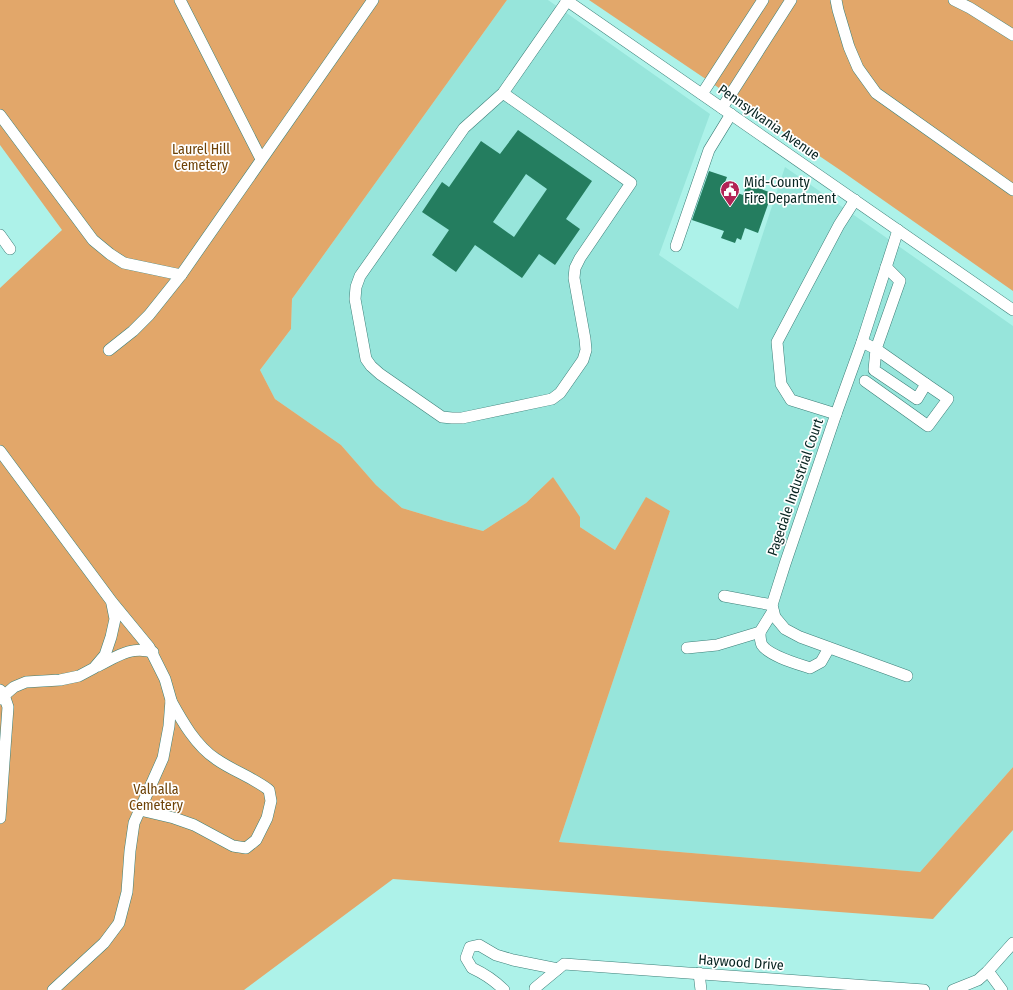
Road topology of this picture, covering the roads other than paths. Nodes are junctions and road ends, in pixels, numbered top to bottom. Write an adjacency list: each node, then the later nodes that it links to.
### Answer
1 (180, 0): 13 (street)
2 (373, 0): 13 (street)
3 (567, 0): 9 (street); 10 (street, Pennsylvania Avenue)
4 (763, 0): 10 (street)
5 (791, 0): 11 (street)
6 (836, 0): 14 (street)
7 (954, 0): 8 (street)
8 (1013, 35)
9 (503, 93): 9 (street)
10 (702, 94): 11 (street, Pennsylvania Avenue)
11 (727, 111): 15 (street, Pennsylvania Avenue); 18 (street)
12 (0, 115): 21 (street)
13 (261, 159): 21 (street)
14 (1013, 190)
15 (855, 200): 16 (street, Pennsylvania Avenue); 30 (street)
16 (898, 230): 20 (street, Pagedale Industrial Court); 22 (street, Pennsylvania Avenue)
17 (0, 235): 19 (street)
18 (676, 246)
19 (10, 249)
20 (886, 267): 23 (street, Pagedale Industrial Court); 24 (street)
21 (181, 275): 25 (street)
22 (1013, 310)
23 (862, 342): 24 (street); 30 (street, Pagedale Industrial Court)
24 (876, 348): 27 (street); 28 (street)
25 (109, 350)
26 (865, 382): 29 (street)
27 (926, 384): 28 (street); 29 (street)
28 (908, 393): 29 (street)
29 (899, 406)
30 (836, 414): 34 (street, Pagedale Industrial Court)
31 (0, 451): 33 (street)
32 (724, 596): 34 (street)
33 (112, 602): 38 (street); 39 (street)
34 (773, 608): 35 (street, Pagedale Industrial Court); 37 (street)
35 (760, 632): 36 (street); 37 (street)
36 (687, 648)
37 (829, 648): 40 (street)
38 (153, 652): 39 (street); 42 (street)
39 (94, 668): 41 (street)
40 (906, 676)
41 (1, 694): 44 (street)
42 (171, 700): 43 (street); 43 (street)
43 (140, 810): 51 (street)
44 (0, 818)
45 (1013, 943): 47 (street)
46 (558, 969): 48 (street, Haywood Drive); 50 (street, Haywood Drive); 52 (street, Haywood Drive)
47 (988, 971): 55 (street); 56 (street)
48 (699, 974): 49 (street, Haywood Drive); 53 (street)
49 (874, 988): 54 (street, Haywood Drive)
50 (535, 989)
51 (53, 990)
52 (504, 990)
53 (701, 990)
54 (924, 990)
55 (953, 990)
56 (1002, 990)

